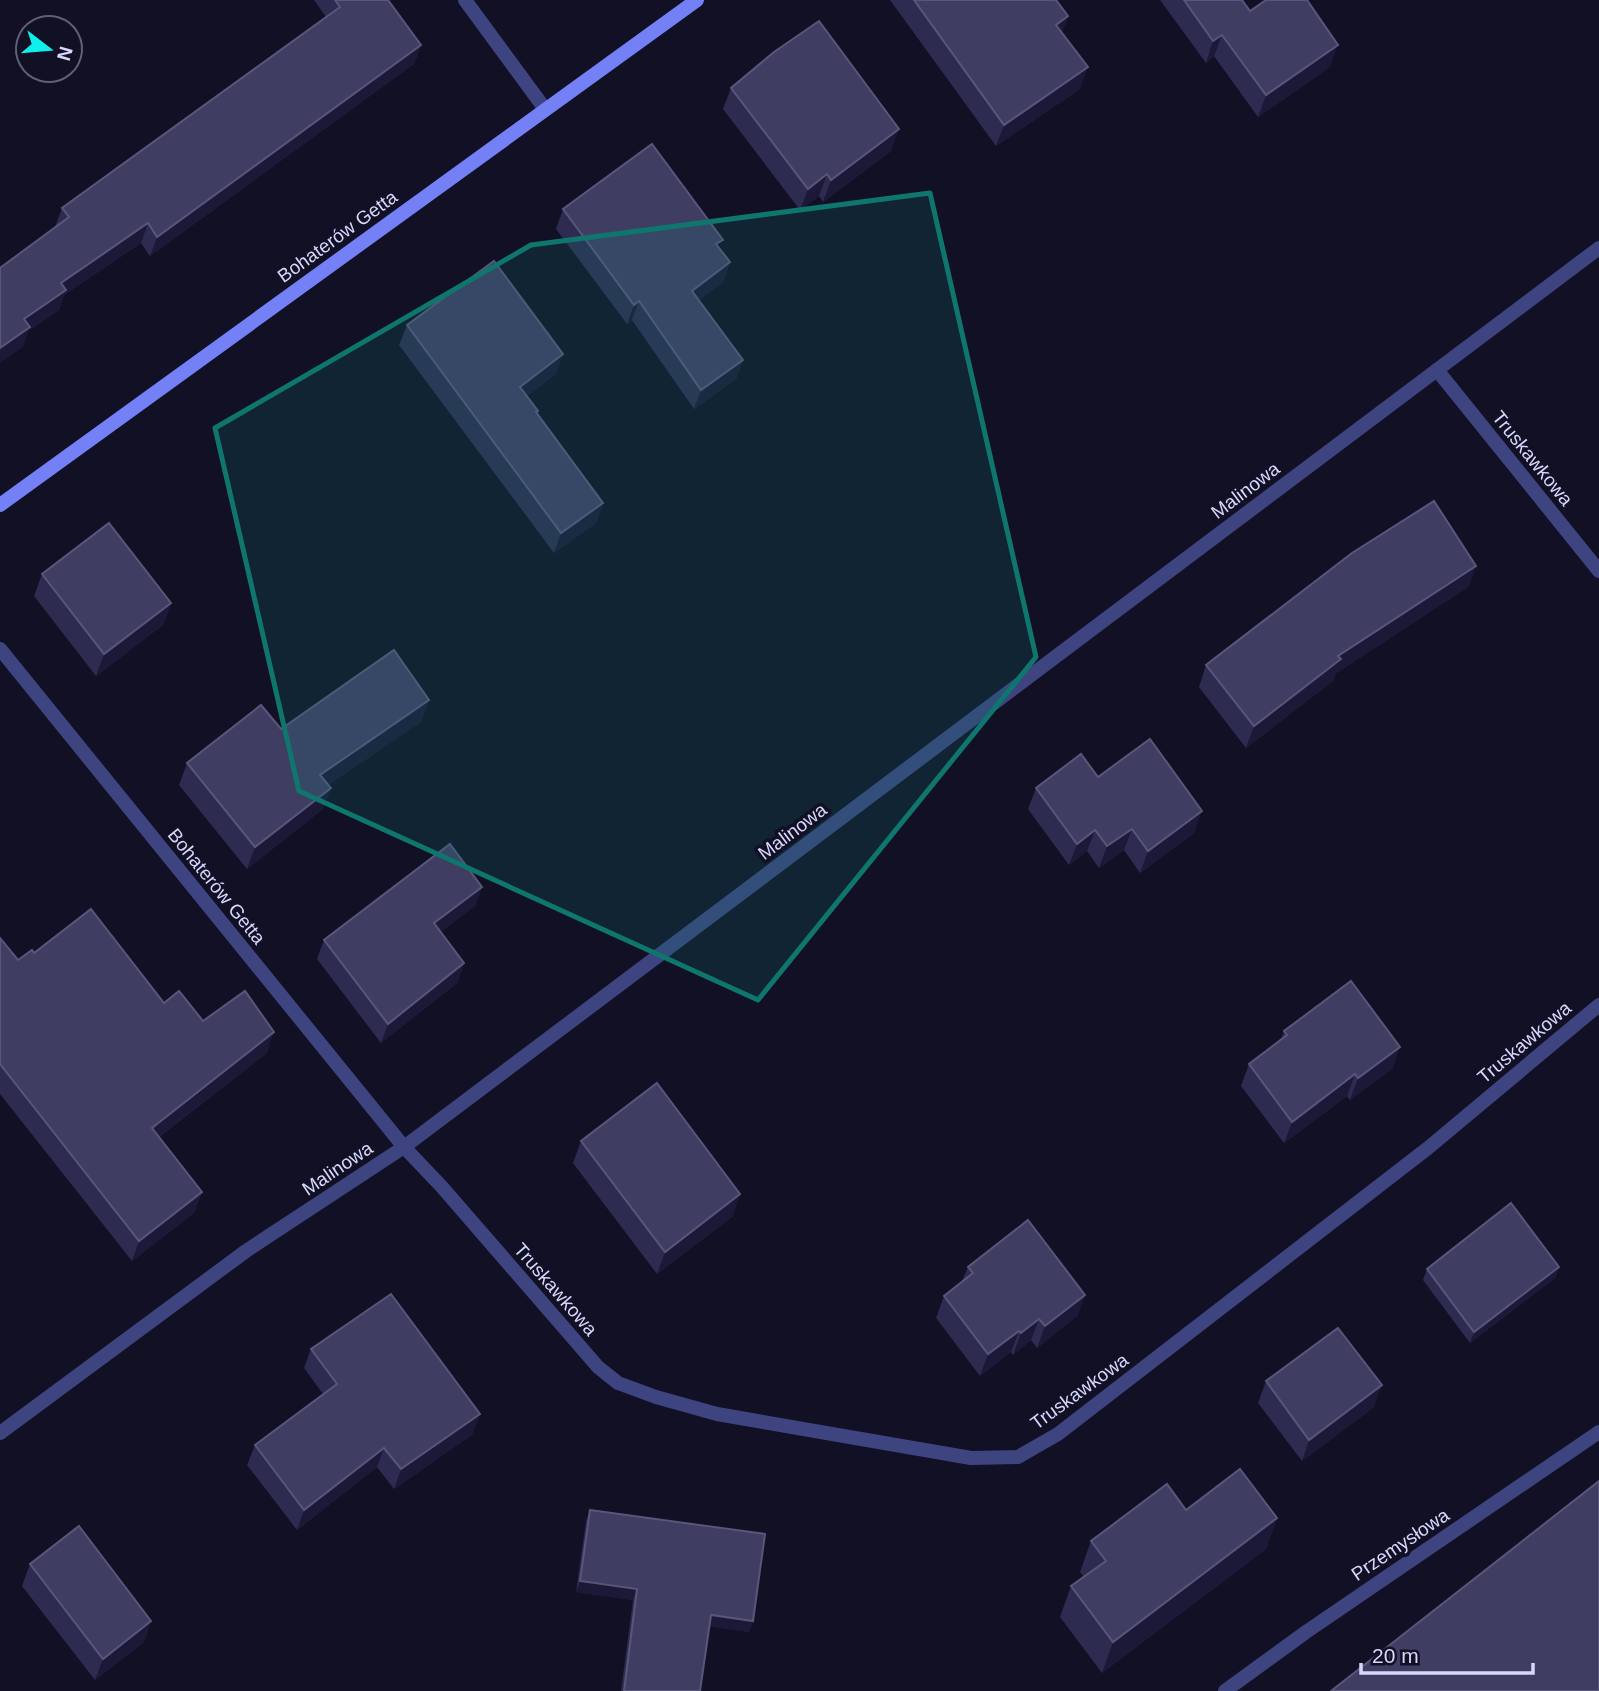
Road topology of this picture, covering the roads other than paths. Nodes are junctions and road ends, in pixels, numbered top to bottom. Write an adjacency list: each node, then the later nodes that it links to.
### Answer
1 (465, 0): 3 (street)
2 (697, 0): 3 (street, Bohaterów Getta)
3 (545, 109): 6 (street, Bohaterów Getta)
4 (1599, 248): 5 (street, Malinowa)
5 (1437, 370): 7 (street, Truskawkowa); 10 (street, Malinowa)
6 (0, 505)
7 (1599, 571)
8 (0, 649): 10 (street, Bohaterów Getta)
9 (1599, 1005): 10 (street, Truskawkowa)
10 (404, 1147): 12 (street, Malinowa)
11 (1599, 1432): 13 (street, Przemysłowa)
12 (0, 1433)
13 (1226, 1691)

